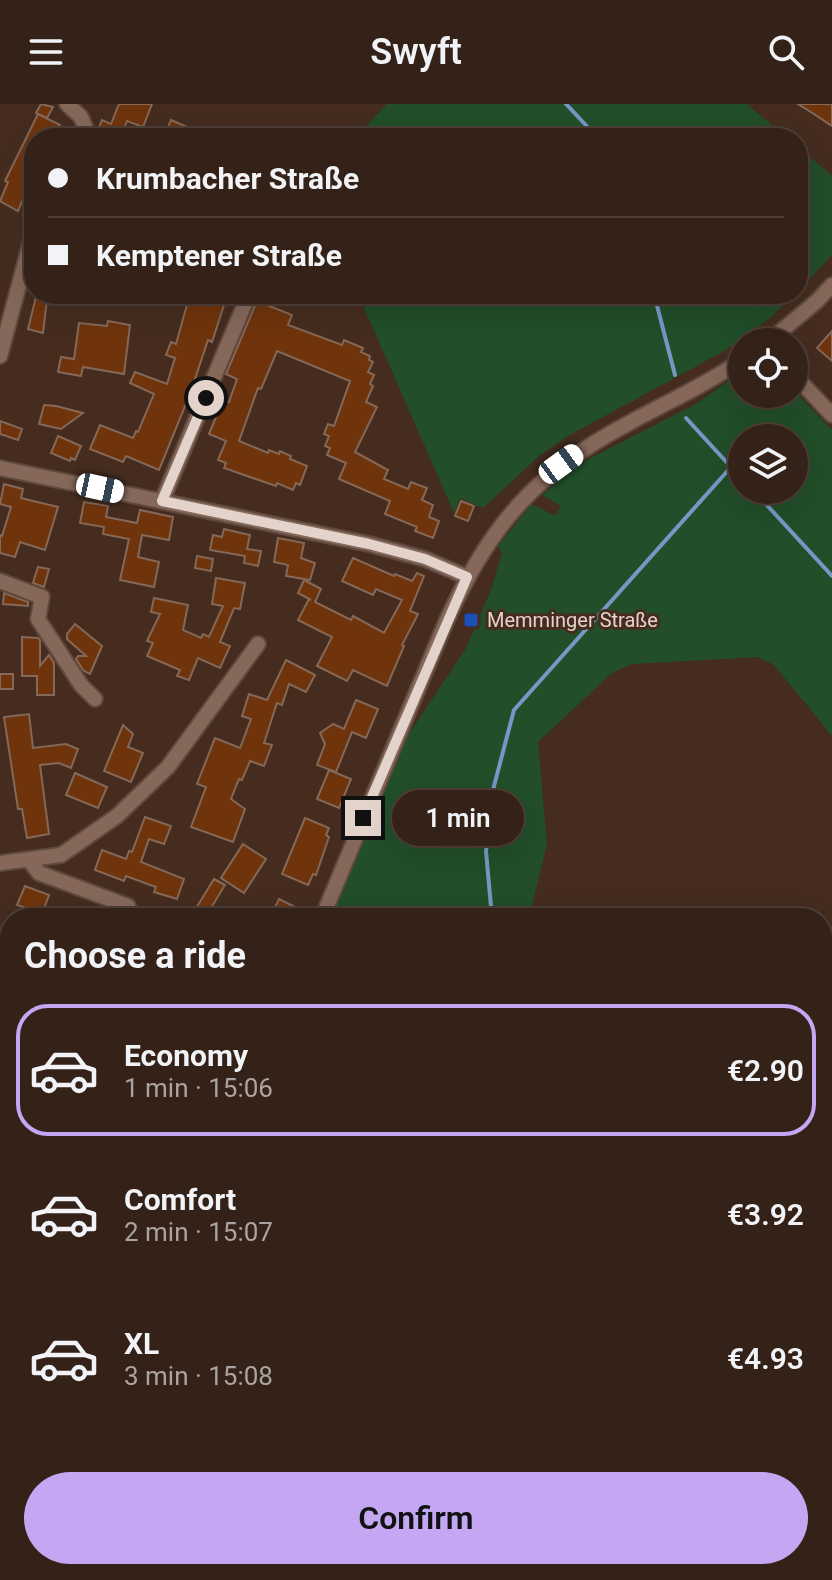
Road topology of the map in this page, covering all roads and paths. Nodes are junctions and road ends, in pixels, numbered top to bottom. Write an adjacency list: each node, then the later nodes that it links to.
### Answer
1 (67, 104): 2 (street)
2 (86, 128)
3 (24, 266): 7 (street)
4 (832, 285): 6 (street)
5 (245, 304): 12 (street)
6 (785, 328)
7 (0, 356)
8 (728, 368): 13 (street)
9 (808, 390): 10 (street)
10 (832, 415)
11 (0, 468): 12 (street)
12 (162, 501): 13 (street)
13 (467, 577): 20 (street)
14 (0, 581): 16 (street)
15 (258, 644): 17 (street)
16 (95, 699)
17 (30, 861): 18 (street); 19 (street)
18 (0, 863)
19 (128, 906)
20 (326, 908)

